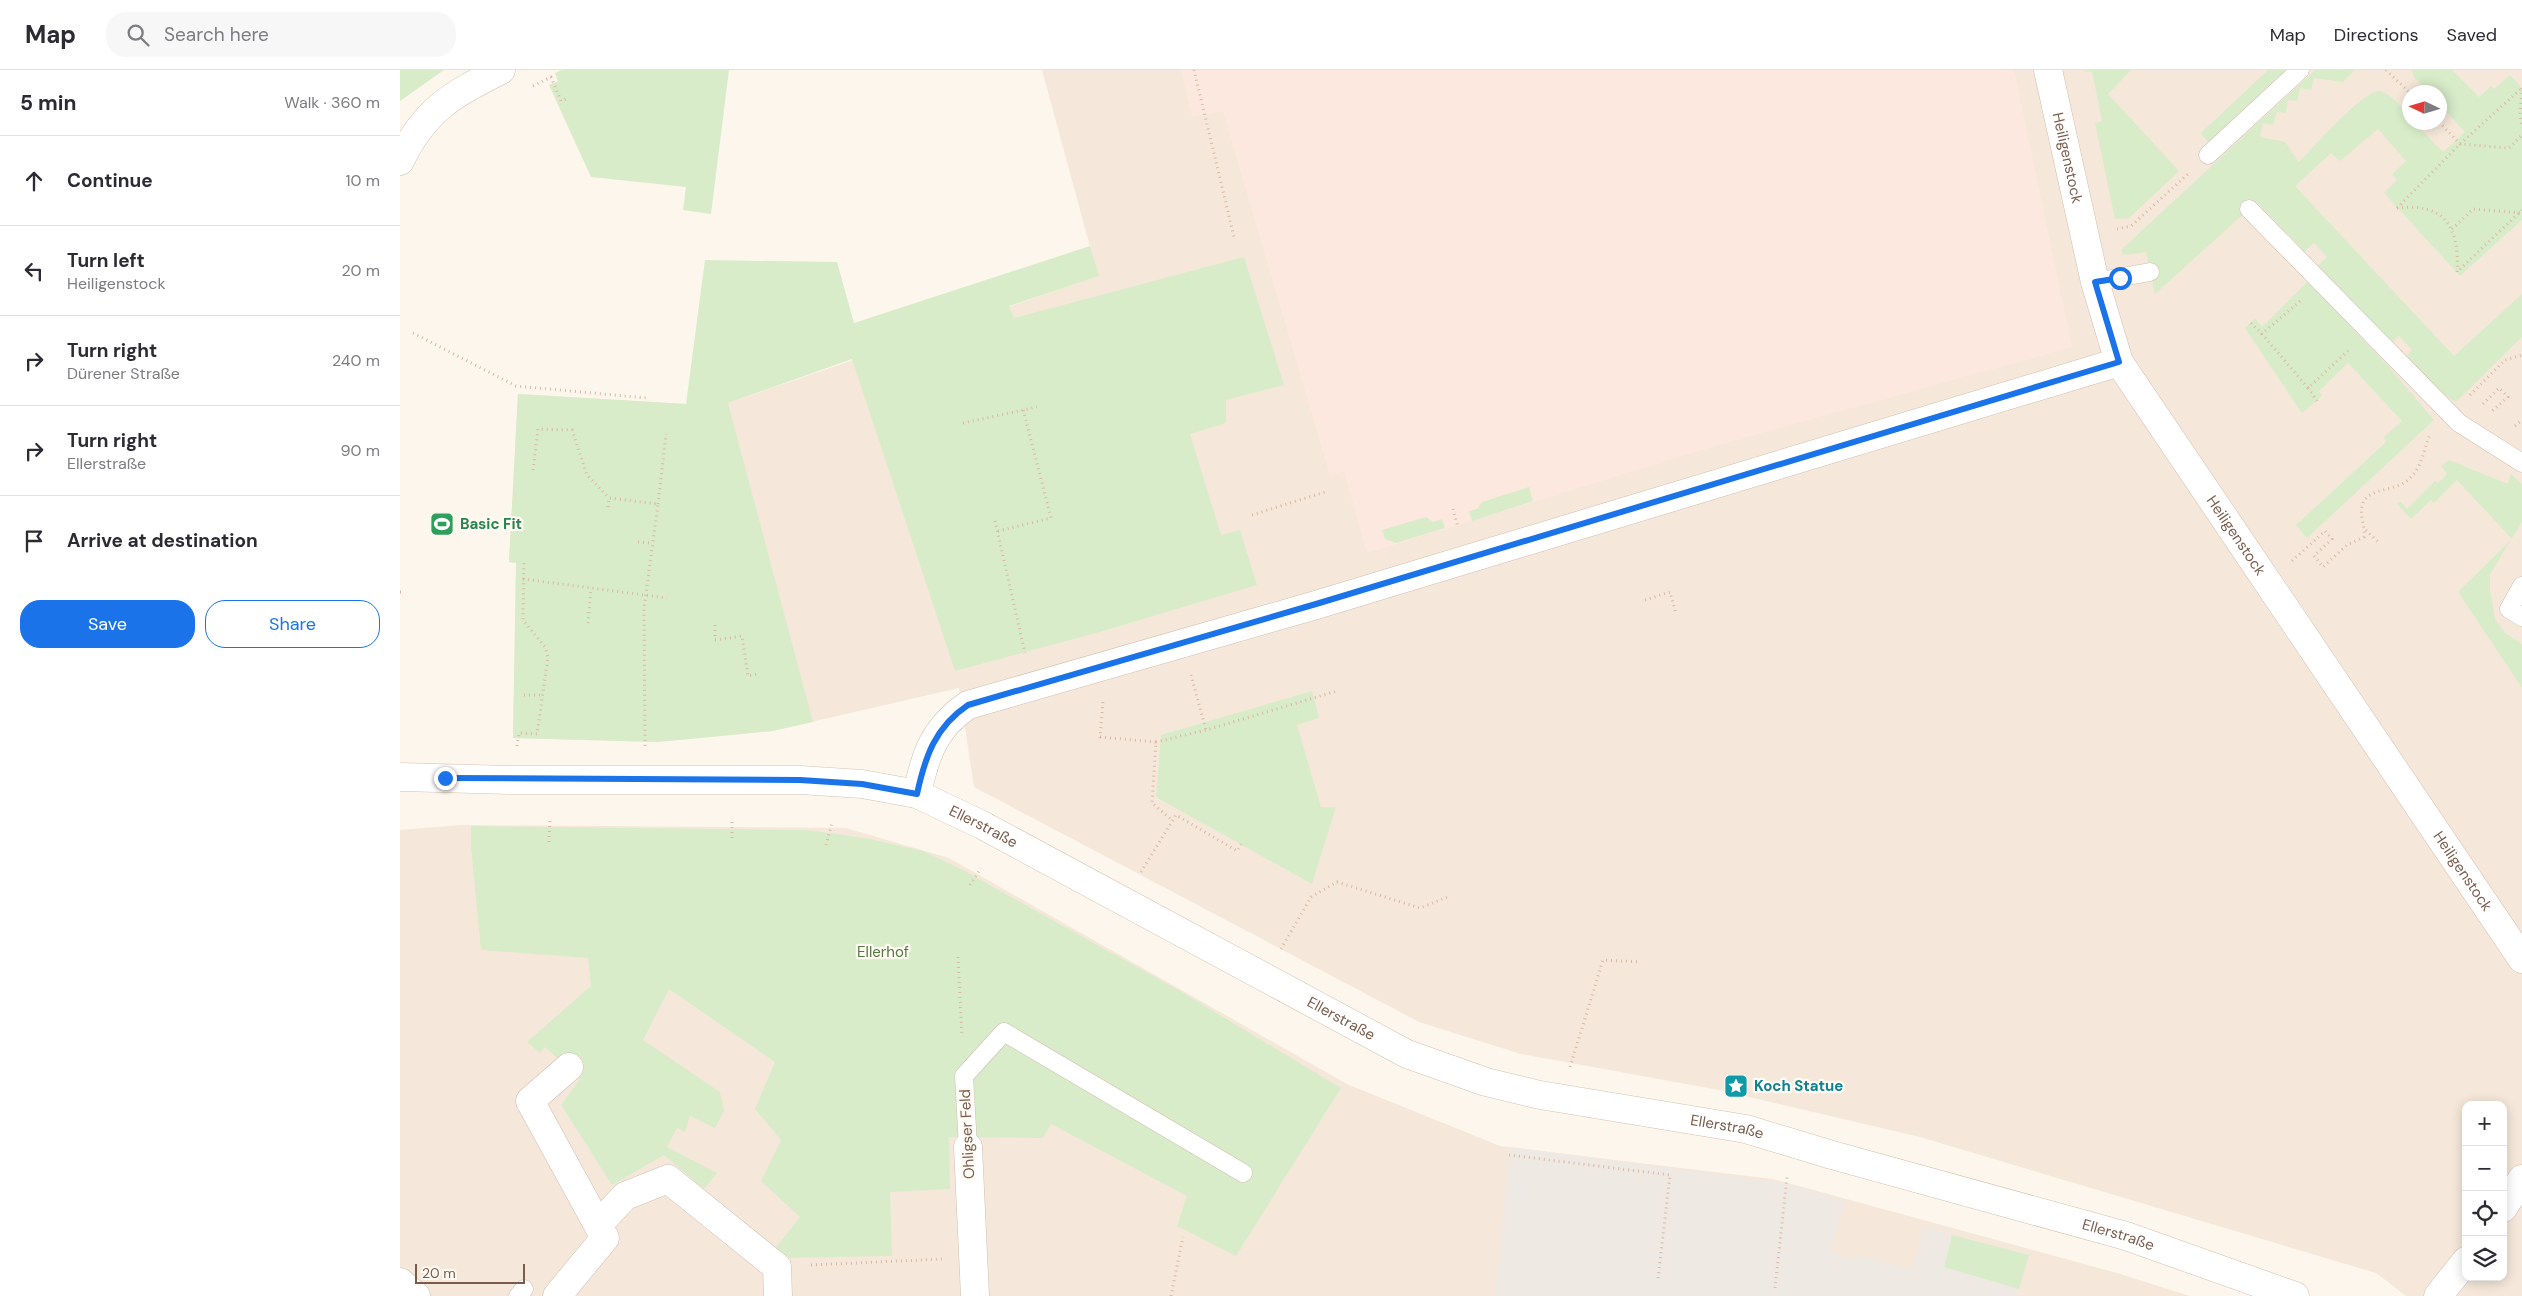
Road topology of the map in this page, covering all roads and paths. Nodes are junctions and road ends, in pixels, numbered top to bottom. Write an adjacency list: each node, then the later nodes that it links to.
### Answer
1 (501, 70): 15 (street)
2 (1194, 70): 20 (path)
3 (2048, 70): 22 (street, Heiligenstock)
4 (2300, 70): 14 (lane)
5 (2386, 70): 6 (path)
6 (2402, 85)
7 (532, 86): 9 (path)
8 (2522, 88): 10 (path); 13 (path)
9 (566, 99)
10 (2522, 128)
11 (2447, 130): 13 (path)
12 (2522, 135): 13 (path)
13 (2460, 144): 18 (path)
14 (2208, 155): 19 (path)
15 (400, 161)
16 (2250, 209): 23 (lane)
17 (2521, 212): 18 (path); 18 (path)
18 (2452, 229)
19 (2110, 230)
20 (1234, 237)
21 (2150, 272): 22 (lane)
22 (2095, 282): 29 (street, Heiligenstock)
23 (2322, 283): 25 (lane); 27 (path)
24 (2251, 324): 27 (path)
25 (2370, 330): 30 (path); 39 (lane)
26 (413, 333): 32 (path)
27 (2262, 334): 30 (path)
28 (2522, 356): 33 (path)
29 (2119, 362): 80 (street); 95 (street, Heiligenstock)
30 (2308, 388): 34 (path)
31 (2498, 388): 37 (path)
32 (647, 398)
33 (2467, 398)
34 (2317, 401)
35 (1037, 407): 36 (path)
36 (1023, 409): 38 (path); 50 (path)
37 (2477, 409)
38 (963, 423)
39 (2459, 423): 41 (lane); 49 (path)
40 (666, 434): 45 (path)
41 (2522, 463)
42 (533, 470): 44 (path)
43 (1325, 492): 47 (path)
44 (609, 498): 45 (path); 46 (path)
45 (658, 504): 53 (path)
46 (608, 507)
47 (1252, 514)
48 (995, 521): 50 (path)
49 (2366, 529): 52 (path); 54 (path)
50 (998, 531): 68 (path)
51 (638, 542): 53 (path)
52 (2311, 542)
53 (653, 543): 61 (path)
54 (2379, 543)
55 (524, 563): 56 (path)
56 (523, 579): 58 (path); 73 (path)
57 (2522, 586): 65 (lane)
58 (591, 588): 61 (path); 66 (path)
59 (400, 592): 60 (path)
60 (405, 592)
61 (645, 595): 62 (path); 76 (path)
62 (667, 598)
63 (1645, 600): 64 (path)
64 (1676, 614)
65 (2522, 617)
66 (588, 623)
67 (715, 625): 70 (path)
68 (1025, 654)
69 (1189, 668): 75 (path)
70 (758, 674)
71 (1337, 691): 75 (path)
72 (524, 695): 73 (path)
73 (542, 695): 78 (path)
74 (1103, 700): 77 (path)
75 (1206, 730): 77 (path)
76 (646, 742)
77 (1156, 742): 82 (path)
78 (517, 747)
79 (400, 777): 80 (street, Ellerstraße)
80 (917, 794): 119 (street, Ellerstraße)
81 (550, 818): 86 (path)
82 (1173, 821): 87 (path); 90 (path)
83 (732, 822): 85 (path)
84 (832, 823): 88 (path)
85 (732, 838)
86 (549, 842)
87 (1241, 844)
88 (826, 846)
89 (981, 868): 91 (path)
90 (1140, 872)
91 (970, 885)
92 (1450, 896): 93 (path)
93 (1279, 953)
94 (958, 957): 99 (path, Ohligser Feld)
95 (2522, 959)
96 (1640, 962): 98 (path)
97 (568, 1067): 106 (street)
98 (1569, 1070)
99 (964, 1076): 100 (lane, Ohligser Feld); 102 (lane)
100 (968, 1147): 108 (street, Ohligser Feld)
101 (1509, 1155): 111 (path)
102 (1243, 1173)
103 (1787, 1175): 113 (path)
104 (2522, 1180): 105 (street)
105 (2507, 1202)
106 (599, 1224): 110 (street); 115 (street)
107 (1183, 1237): 118 (path)
108 (974, 1258): 110 (path); 117 (street, Ohligser Feld)
109 (2462, 1266): 120 (street)
110 (778, 1267): 116 (street)
111 (1658, 1279)
112 (400, 1282): 114 (street)
113 (1775, 1288)
114 (416, 1296)
115 (557, 1296)
116 (778, 1296)
117 (975, 1296)
118 (1171, 1296)
119 (2295, 1296)
120 (2438, 1296)

